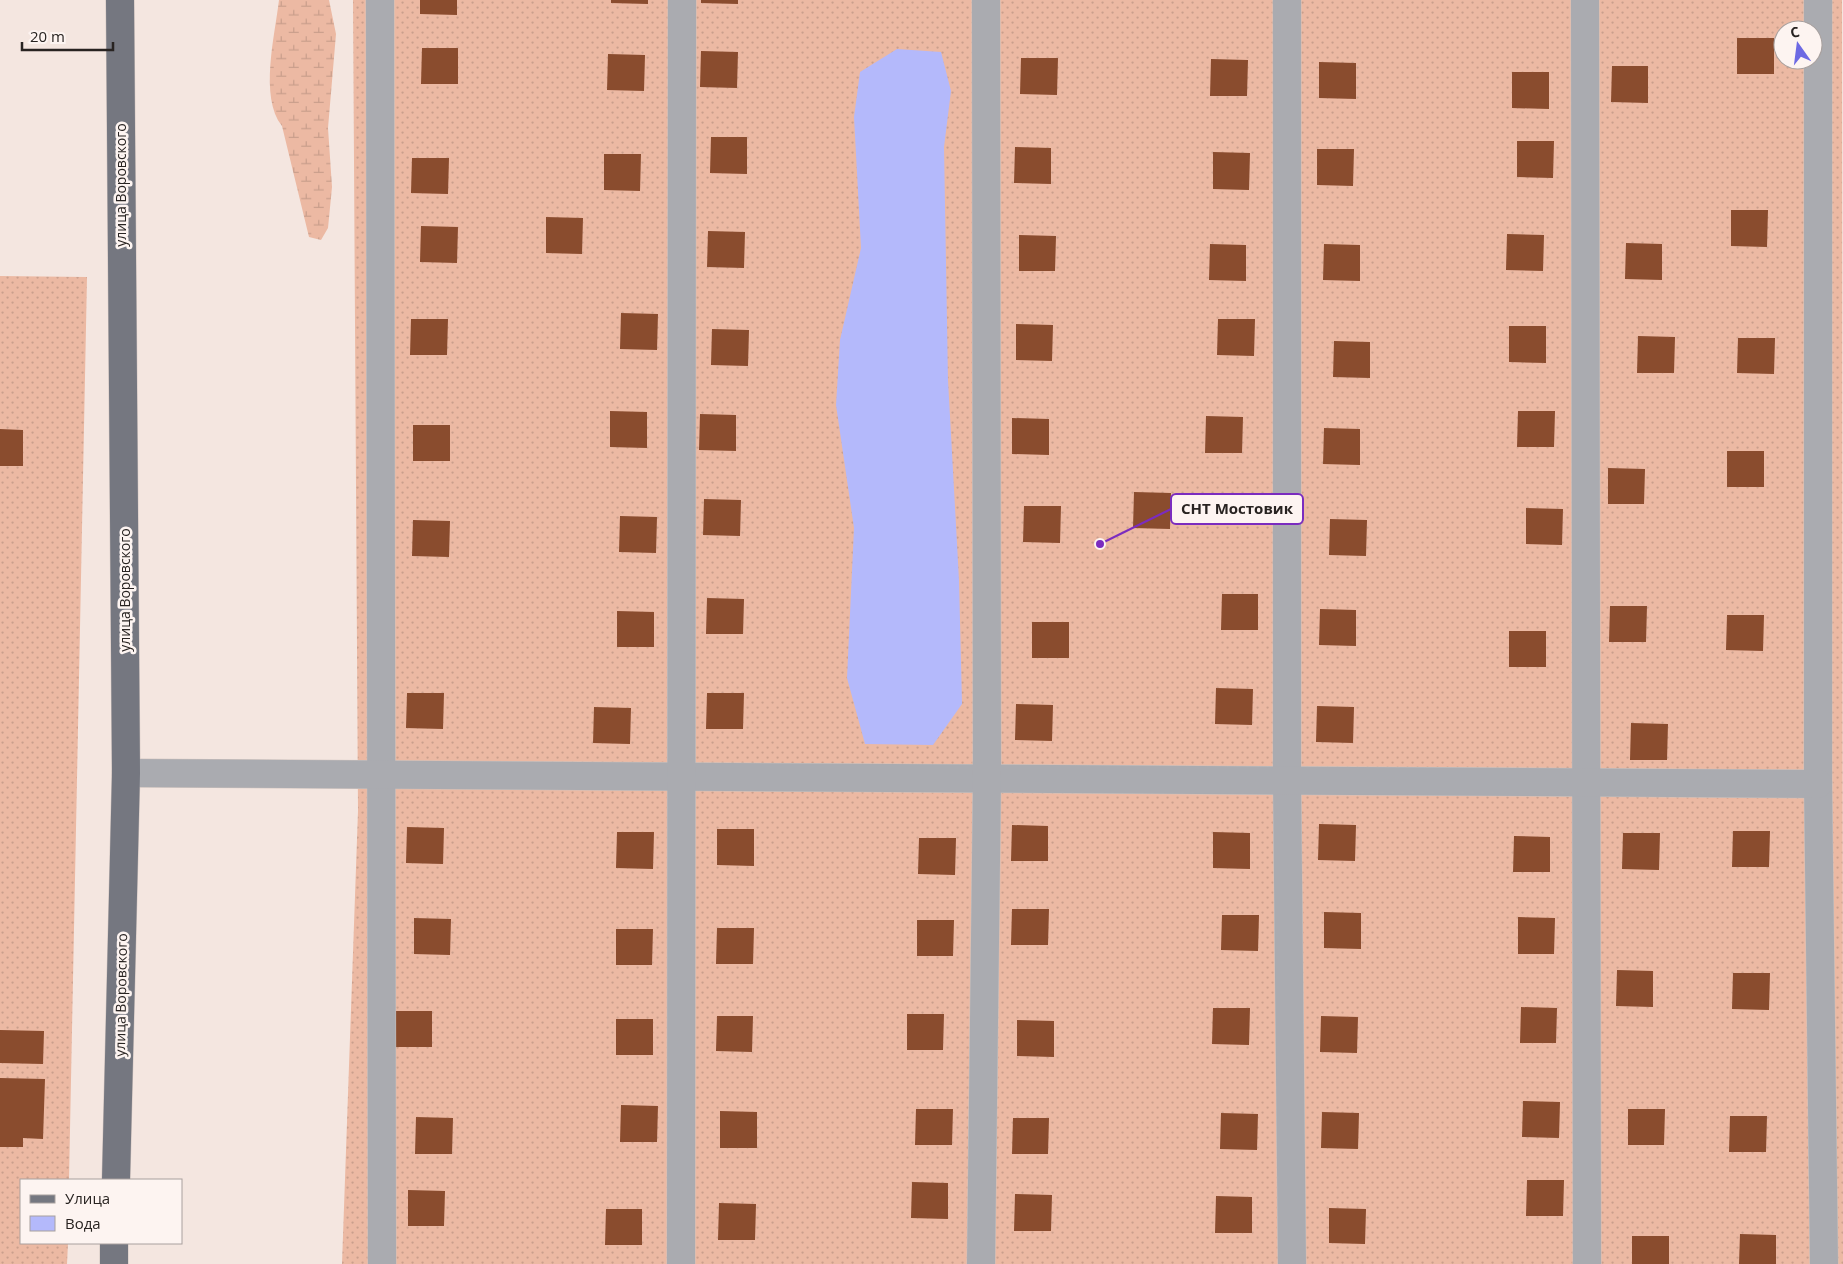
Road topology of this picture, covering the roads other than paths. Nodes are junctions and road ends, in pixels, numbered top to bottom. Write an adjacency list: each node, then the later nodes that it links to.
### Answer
1 (120, 0): 8 (main road, улица Воровского)
2 (380, 0): 9 (lane)
3 (682, 0): 10 (lane)
4 (986, 0): 11 (lane)
5 (1287, 0): 12 (lane)
6 (1585, 0): 13 (lane)
7 (1818, 0): 14 (lane)
8 (126, 772): 9 (lane); 15 (main road, улица Воровского)
9 (382, 776): 10 (lane); 18 (lane)
10 (682, 778): 11 (lane); 19 (lane)
11 (987, 779): 12 (lane); 20 (lane)
12 (1287, 781): 13 (lane); 21 (lane)
13 (1587, 783): 14 (lane); 22 (lane)
14 (1818, 784): 23 (lane)
15 (116, 1179)
16 (114, 1244): 17 (main road)
17 (114, 1264)
18 (382, 1264)
19 (681, 1264)
20 (981, 1264)
21 (1292, 1264)
22 (1587, 1264)
23 (1824, 1264)

